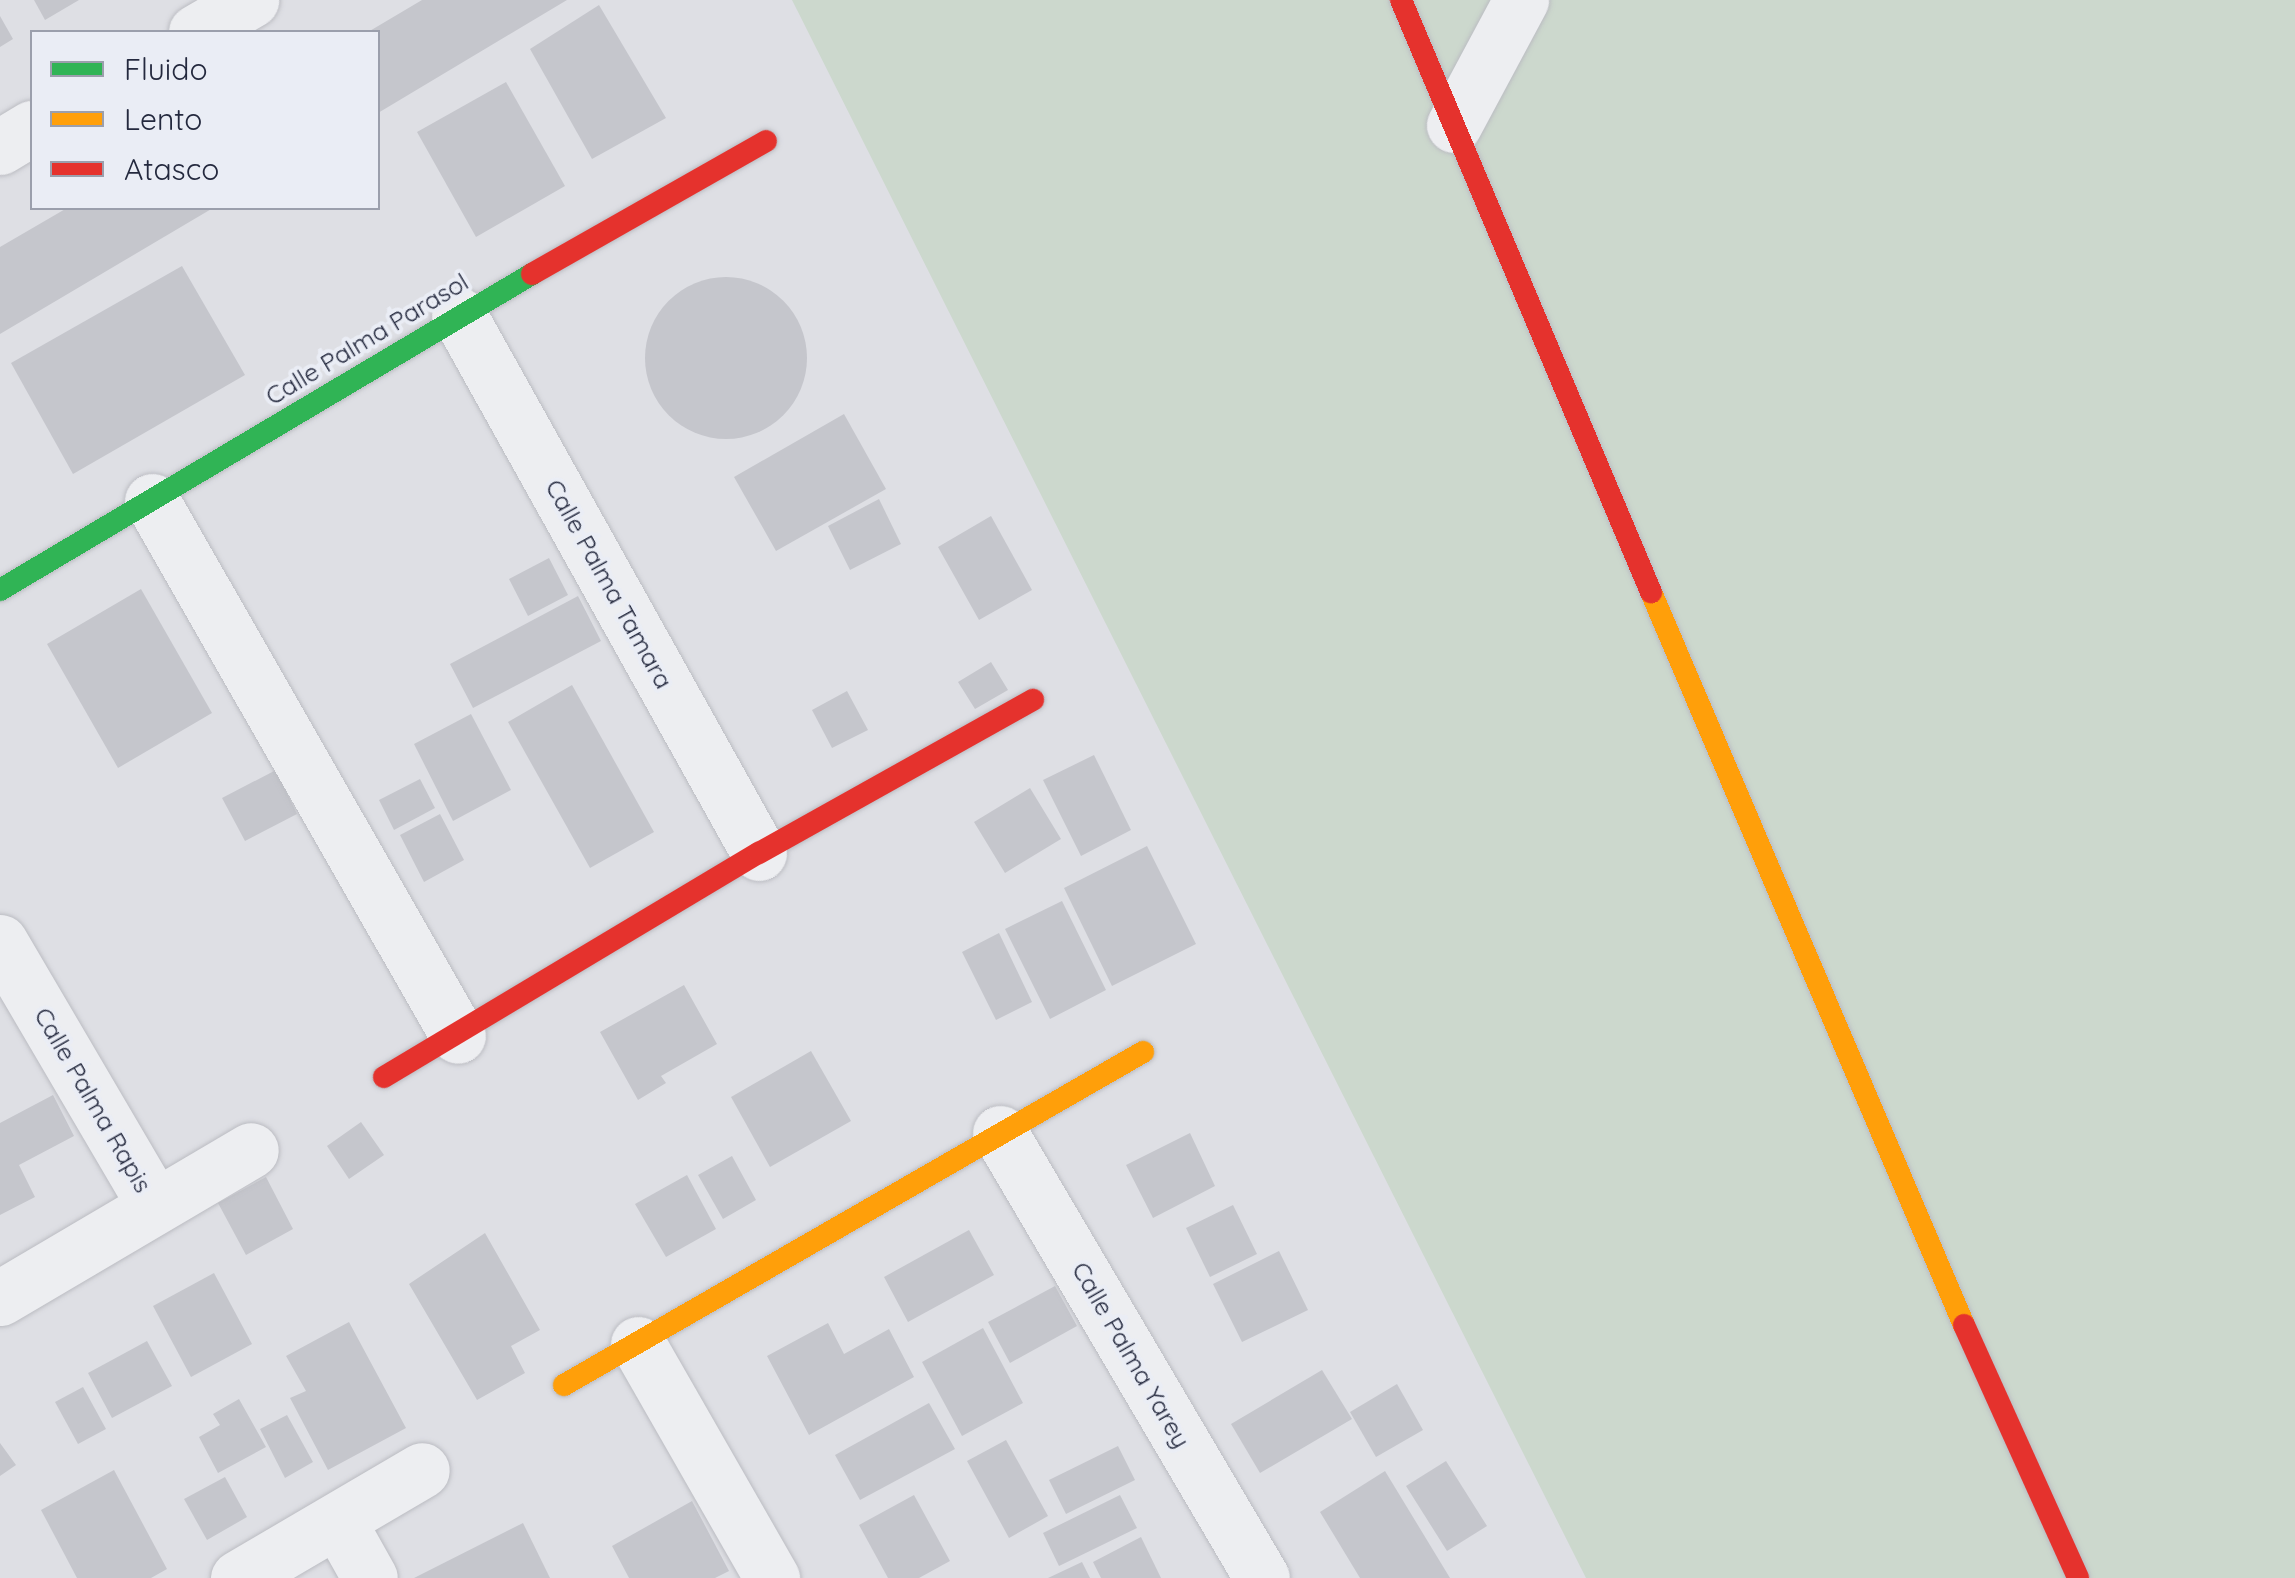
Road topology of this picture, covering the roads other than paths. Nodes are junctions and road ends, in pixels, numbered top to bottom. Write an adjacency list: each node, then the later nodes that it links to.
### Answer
1 (251, 0): 4 (street)
2 (1401, 0): 5 (street)
3 (1521, 0): 5 (street)
4 (199, 30)
5 (1454, 125): 30 (street)
6 (30, 129): 8 (street)
7 (766, 141): 9 (street, Calle Palma Parasol)
8 (0, 147)
9 (459, 315): 10 (street, Calle Palma Parasol); 13 (street, Calle Palma Tamara)
10 (152, 501): 11 (street, Calle Palma Parasol); 15 (street)
11 (0, 590)
12 (1033, 700): 13 (street)
13 (758, 854): 15 (street)
14 (0, 942): 20 (street, Calle Palma Rapis)
15 (458, 1036): 17 (street)
16 (1143, 1052): 18 (street)
17 (384, 1077)
18 (1000, 1132): 22 (street); 29 (street, Calle Palma Yarey)
19 (251, 1150): 20 (street, Calle Palma Rapis)
20 (155, 1206): 21 (street, Calle Palma Rapis)
21 (0, 1298)
22 (638, 1344): 23 (street); 28 (street)
23 (564, 1385)
24 (422, 1470): 25 (street)
25 (338, 1520): 26 (street); 27 (street)
26 (238, 1578)
27 (370, 1578)
28 (772, 1578)
29 (1262, 1578)
30 (2078, 1578)

